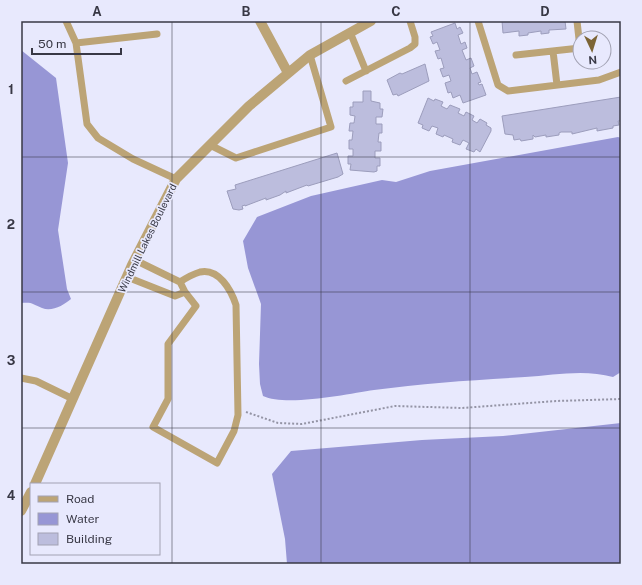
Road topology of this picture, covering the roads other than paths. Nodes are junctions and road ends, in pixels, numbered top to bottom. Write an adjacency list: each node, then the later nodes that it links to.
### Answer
1 (66, 21): 9 (lane)
2 (260, 21): 15 (street)
3 (371, 21): 7 (street, Windmill Lakes Boulevard)
4 (410, 21): 13 (lane)
5 (478, 21): 17 (lane)
6 (577, 21): 10 (lane)
7 (350, 32): 11 (street, Windmill Lakes Boulevard); 13 (lane)
8 (157, 34): 9 (lane)
9 (76, 43): 19 (lane)
10 (553, 51): 12 (lane); 17 (lane)
11 (310, 54): 15 (street, Windmill Lakes Boulevard); 18 (lane)
12 (516, 55)
13 (366, 71): 16 (lane)
14 (621, 72): 17 (lane)
15 (288, 73): 18 (street, Windmill Lakes Boulevard)
16 (346, 81)
17 (557, 85)
18 (210, 145): 19 (street, Windmill Lakes Boulevard)
19 (176, 180): 20 (street, Windmill Lakes Boulevard)
20 (135, 260): 21 (street, Windmill Lakes Boulevard); 22 (lane)
21 (127, 277): 23 (lane); 25 (street, Windmill Lakes Boulevard)
22 (180, 282): 23 (lane); 23 (lane)
23 (185, 292)
24 (21, 378): 25 (lane)
25 (73, 399): 26 (street, Windmill Lakes Boulevard)
26 (35, 483)
27 (30, 494): 28 (street)
28 (21, 511)

